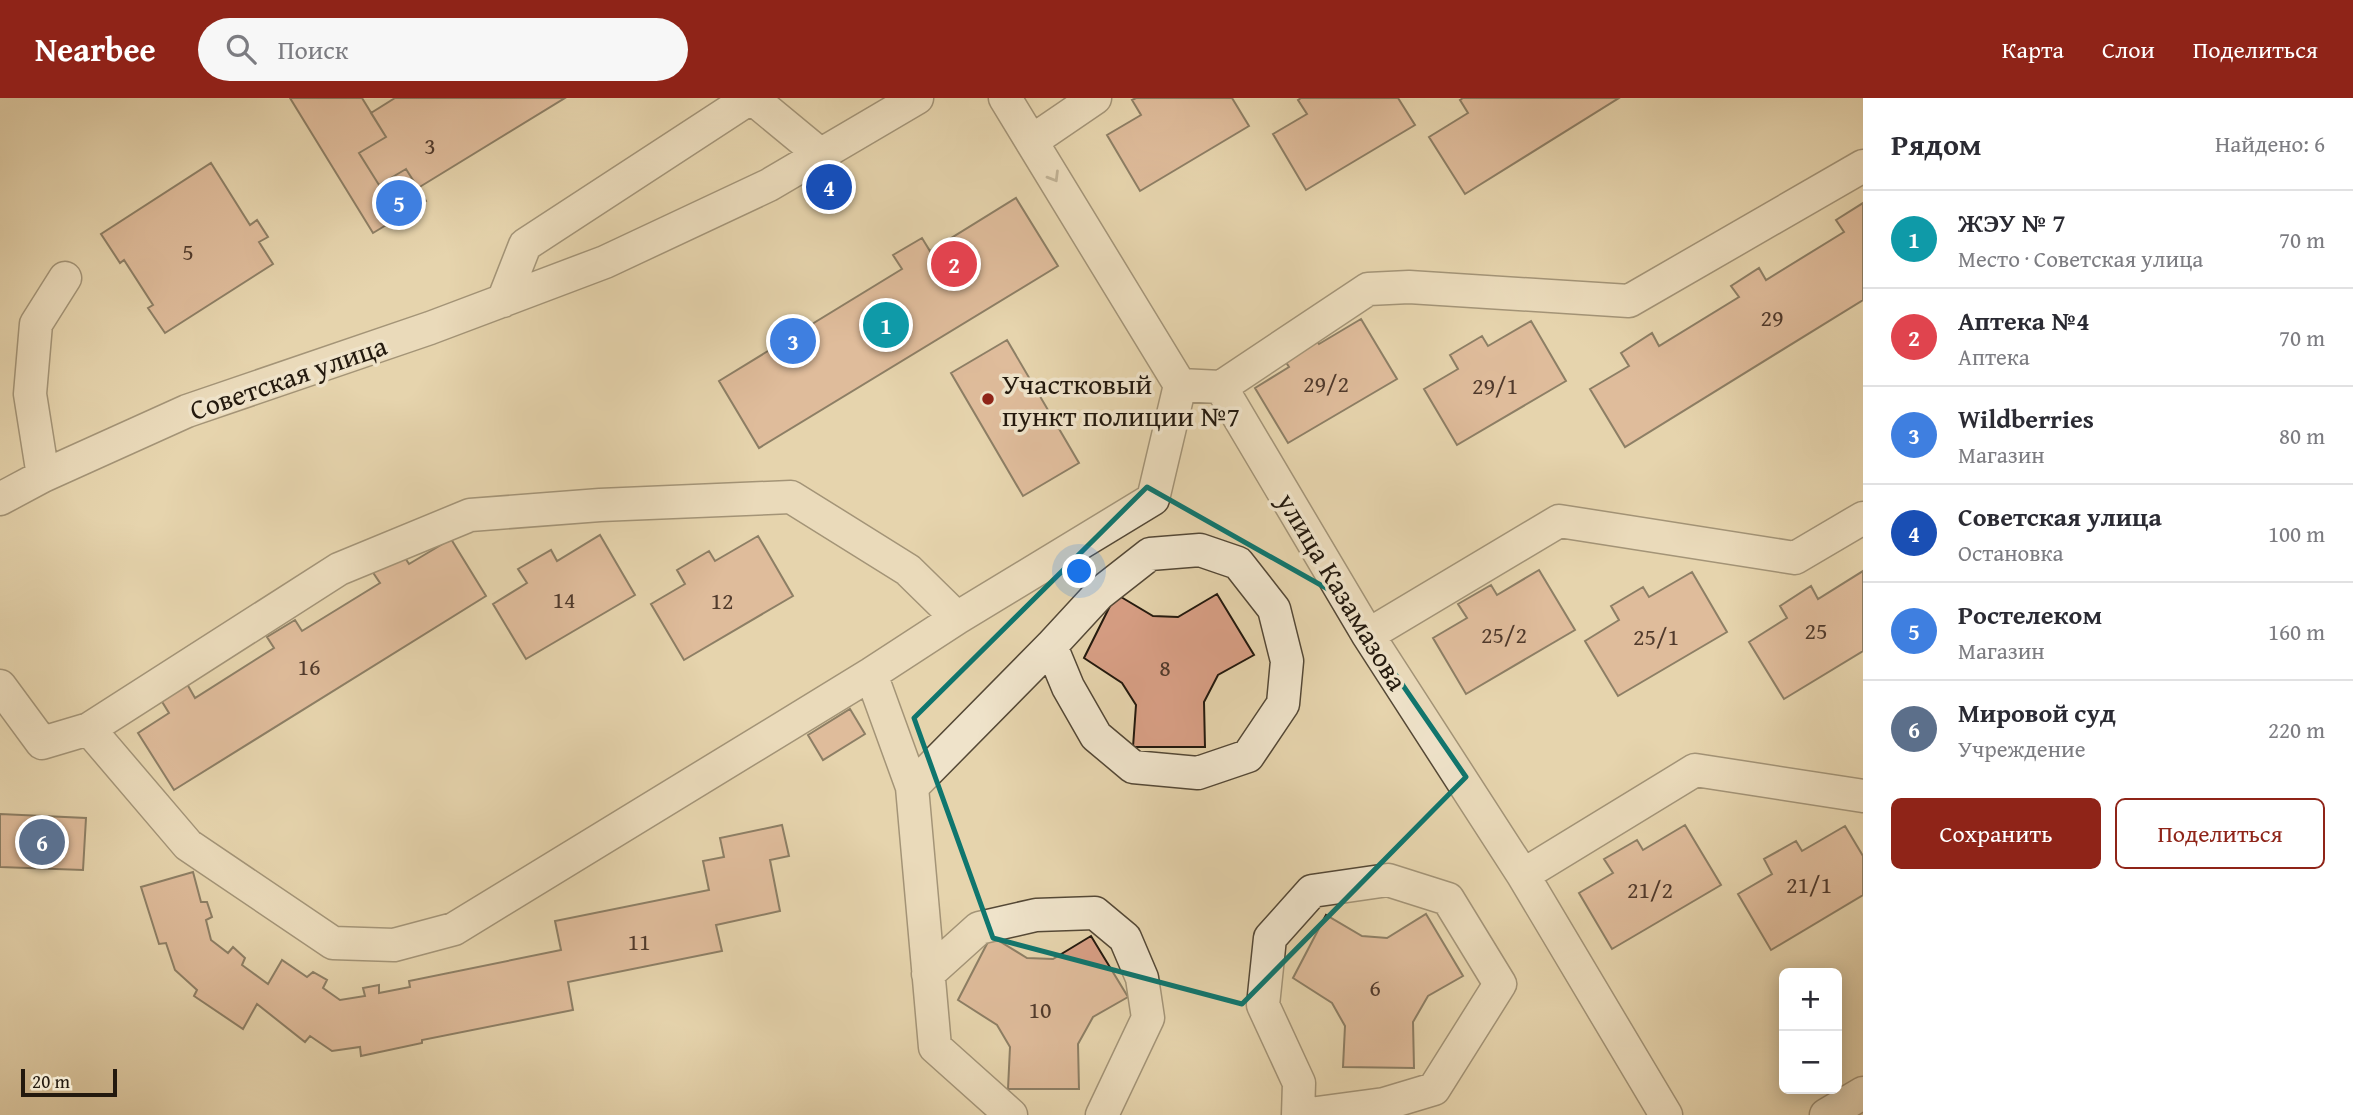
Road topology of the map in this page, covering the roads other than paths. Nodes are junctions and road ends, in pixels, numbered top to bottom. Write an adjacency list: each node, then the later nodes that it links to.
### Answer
1 (751, 98): 6 (street); 9 (street)
2 (917, 98): 6 (street, Советская улица)
3 (1005, 98): 5 (street)
4 (1095, 98): 5 (street)
5 (1032, 141): 10 (street, one-way to 10)
6 (821, 155): 9 (street, Советская улица)
7 (1863, 166): 11 (street)
8 (65, 278): 12 (street)
9 (503, 301): 12 (street, Советская улица)
10 (1180, 385): 11 (street); 15 (street)
11 (1222, 387): 16 (street, улица Казамазова)
12 (43, 477): 13 (street, Советская улица)
13 (0, 499)
14 (1863, 518): 16 (street)
15 (957, 618): 18 (street); 20 (street)
16 (1368, 635): 23 (street, улица Казамазова)
17 (1051, 646): 17 (street); 21 (street)
18 (871, 674): 20 (street); 21 (street)
19 (0, 686): 20 (street)
20 (89, 729)
21 (912, 787): 24 (street)
22 (1863, 796): 23 (street)
23 (1522, 875): 29 (street, улица Казамазова)
24 (928, 974): 26 (street); 27 (street)
25 (1863, 1093): 30 (street)
26 (1011, 1115)
27 (1101, 1115)
28 (1300, 1115): 28 (street)
29 (1666, 1115)
30 (1826, 1115)

